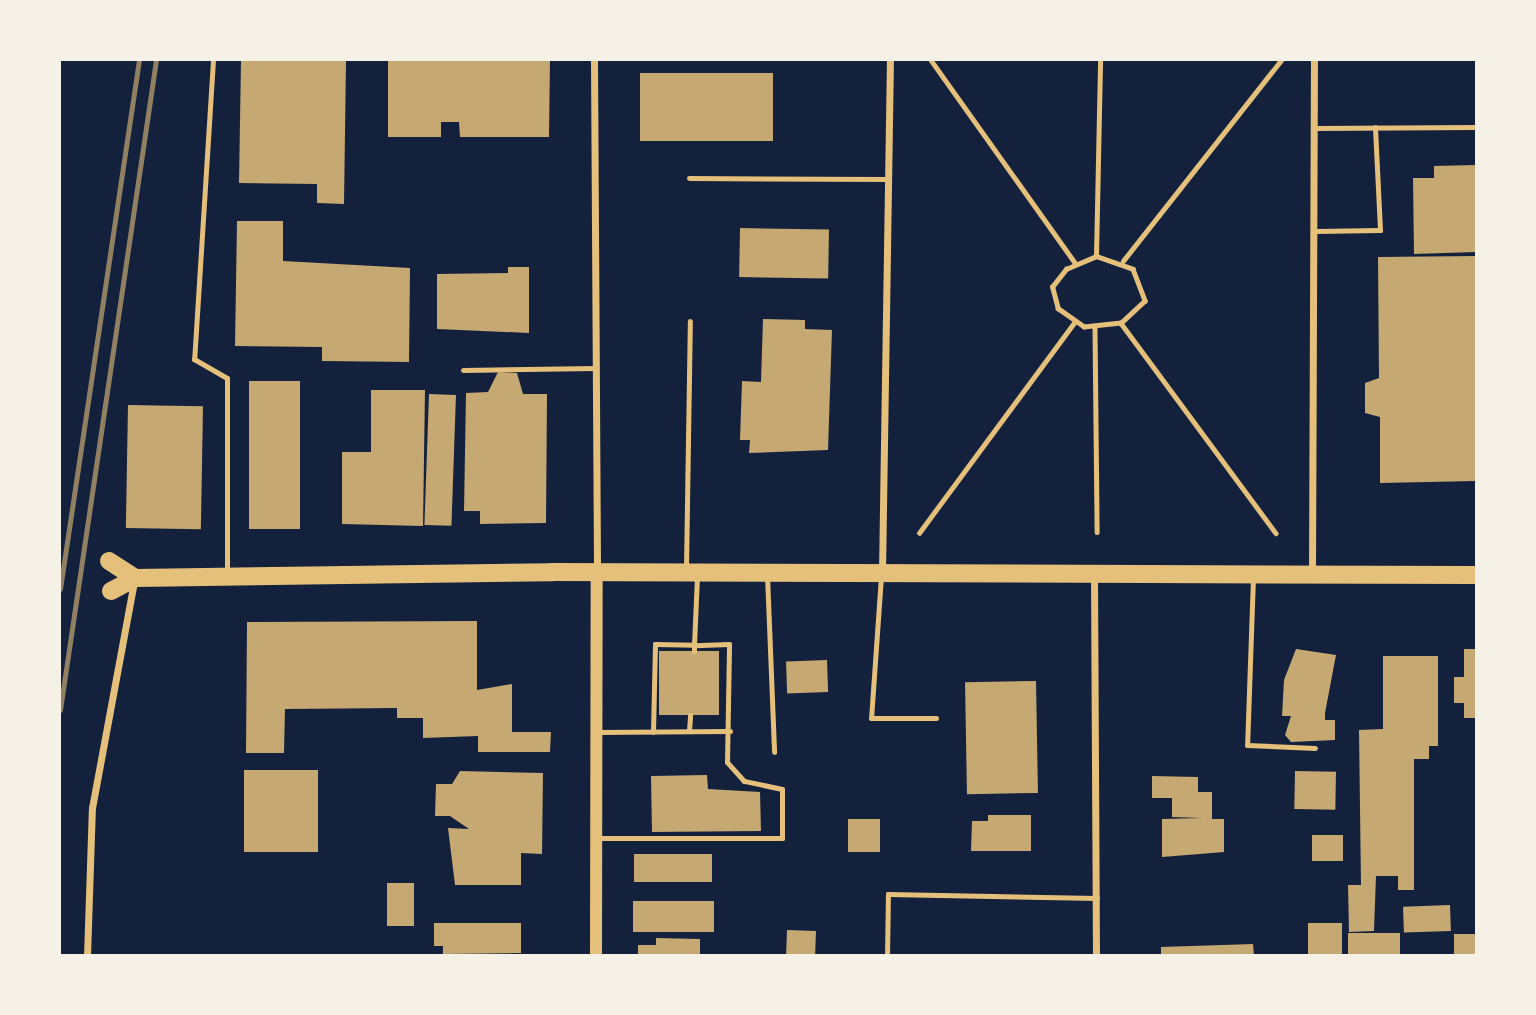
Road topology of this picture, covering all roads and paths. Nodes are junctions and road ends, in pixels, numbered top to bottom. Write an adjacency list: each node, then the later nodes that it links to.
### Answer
1 (213, 60): 34 (lane)
2 (594, 60): 21 (street)
3 (890, 60): 12 (street)
4 (931, 60): 16 (path)
5 (1100, 60): 14 (path)
6 (1281, 60): 15 (path)
7 (1314, 60): 10 (street)
8 (1375, 127): 9 (lane); 10 (lane); 13 (lane)
9 (1476, 127)
10 (1315, 128): 13 (street)
11 (689, 178): 12 (lane)
12 (889, 178): 30 (street)
13 (1316, 231): 33 (street)
14 (1096, 256): 15 (path); 16 (path)
15 (1123, 261): 19 (path)
16 (1075, 263): 18 (path)
17 (690, 321): 28 (lane)
18 (1074, 323): 20 (path); 24 (path)
19 (1121, 323): 20 (path); 25 (path)
20 (1096, 328): 23 (path)
21 (596, 368): 22 (lane); 27 (street)
22 (463, 370)
23 (1097, 532)
24 (919, 533)
25 (1276, 533)
26 (109, 561): 36 (main road)
27 (597, 572): 28 (main road); 34 (main road); 42 (street)
28 (692, 572): 29 (main road); 38 (lane)
29 (766, 572): 30 (main road); 46 (lane)
30 (882, 573): 31 (main road); 40 (lane)
31 (1094, 573): 32 (main road); 48 (street)
32 (1253, 574): 33 (main road); 45 (lane)
33 (1312, 575): 35 (main road)
34 (226, 576): 36 (main road)
35 (1476, 576)
36 (135, 578): 37 (main road); 49 (street)
37 (111, 591)
38 (694, 648): 43 (lane); 44 (lane)
39 (690, 715): 41 (lane)
40 (936, 718)
41 (689, 731): 43 (lane); 44 (lane)
42 (593, 732): 43 (lane); 47 (street)
43 (653, 732)
44 (730, 732): 47 (lane)
45 (1315, 748)
46 (774, 752)
47 (594, 838): 50 (street)
48 (1097, 898): 51 (lane); 52 (street)
49 (87, 956)
50 (596, 956)
51 (887, 956)
52 (1096, 956)

